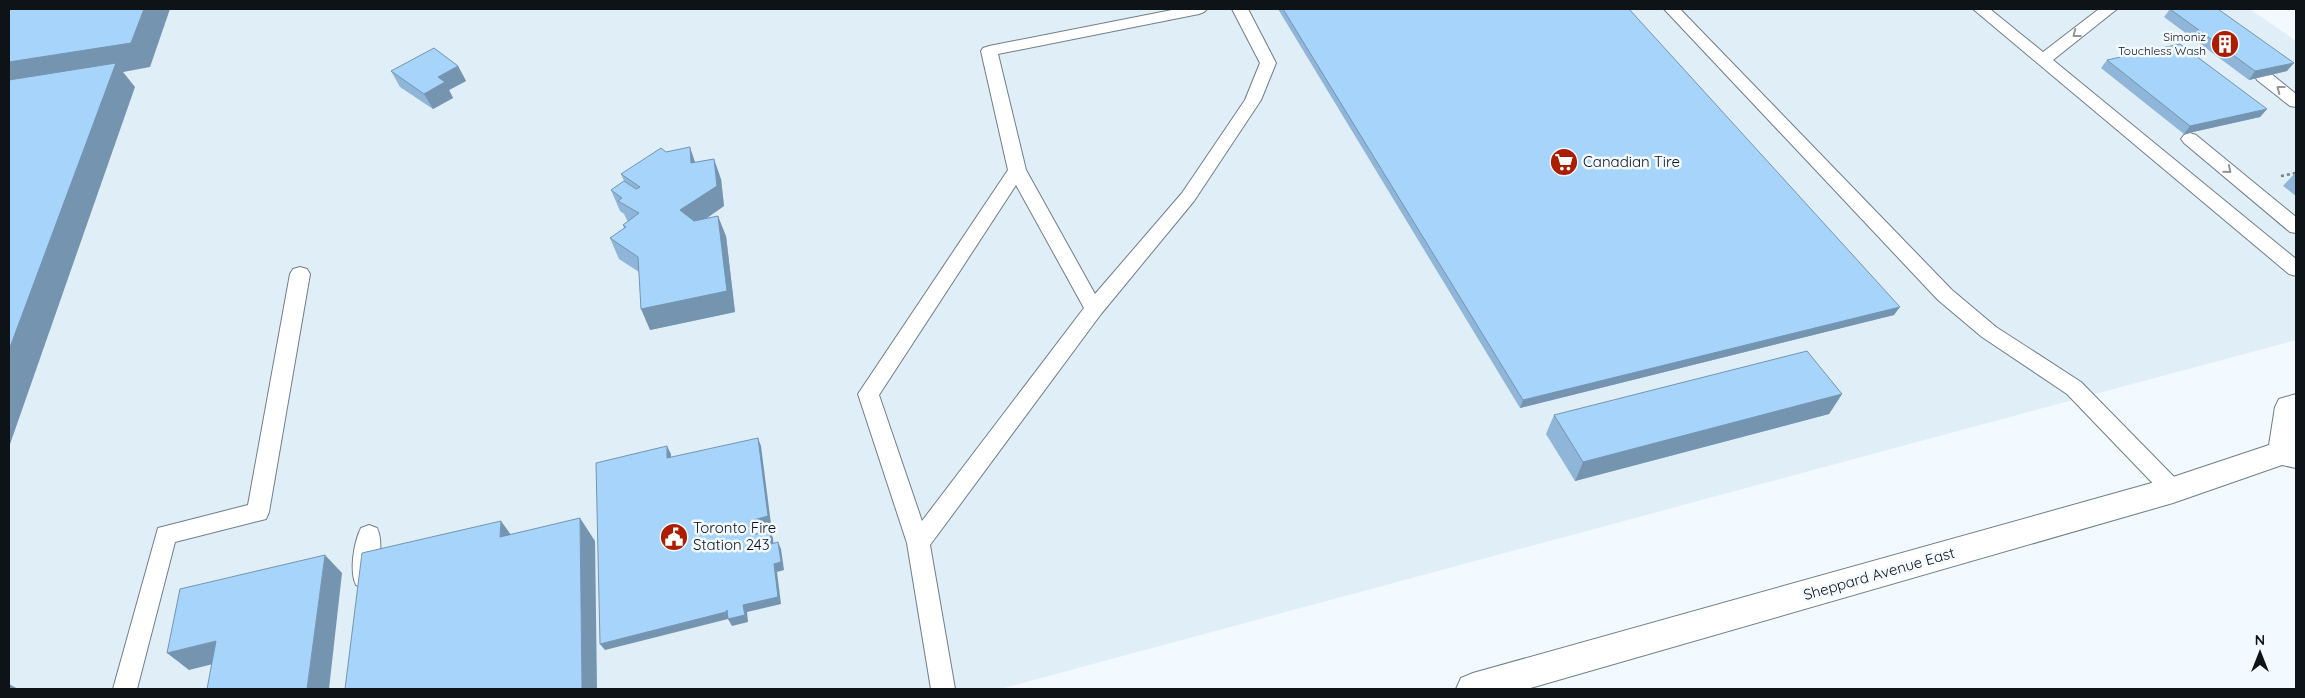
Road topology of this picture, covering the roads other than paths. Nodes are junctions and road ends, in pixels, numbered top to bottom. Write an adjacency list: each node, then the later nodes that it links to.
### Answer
1 (1199, 9): 10 (lane)
2 (1240, 9): 14 (lane)
3 (1672, 9): 17 (lane)
4 (1980, 9): 6 (lane)
5 (2109, 9): 6 (lane, one-way to 6)
6 (2042, 60): 12 (lane)
7 (2263, 76): 8 (lane, one-way to 7)
8 (2296, 102)
9 (2190, 139): 11 (lane, one-way to 11)
10 (1017, 170): 14 (lane); 19 (lane)
11 (2296, 227)
12 (2296, 269)
13 (300, 274): 21 (lane)
14 (1094, 309): 19 (lane)
15 (2296, 405): 16 (main road, Sheppard Avenue East)
16 (2289, 454): 17 (main road, Sheppard Avenue East)
17 (2173, 490): 23 (main road, Sheppard Avenue East)
18 (369, 535): 20 (lane)
19 (918, 543): 22 (lane)
20 (361, 602)
21 (125, 689)
22 (942, 689)
23 (1473, 689)

